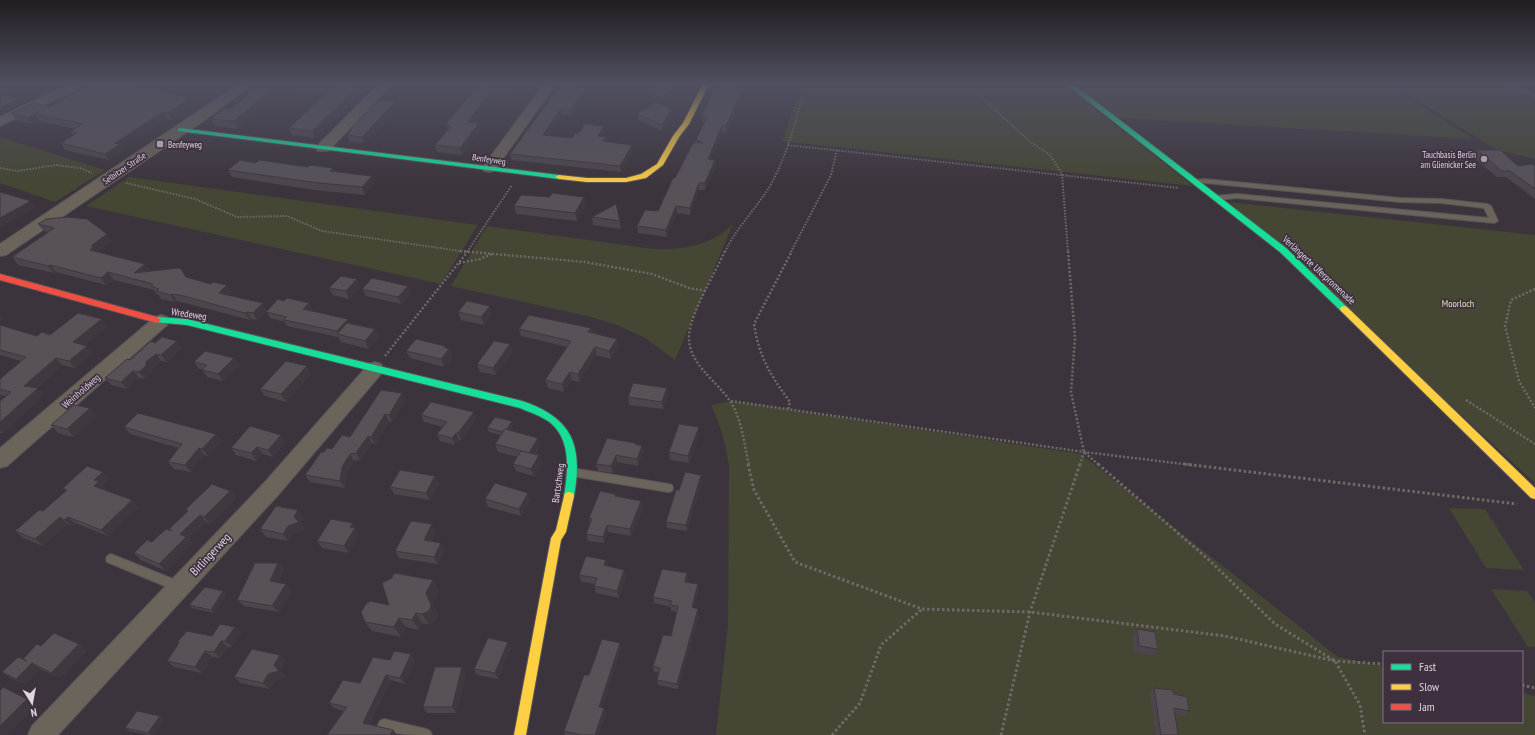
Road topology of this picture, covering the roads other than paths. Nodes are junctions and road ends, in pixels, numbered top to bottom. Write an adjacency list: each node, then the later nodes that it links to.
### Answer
1 (197, 118): 6 (street, Selbitzer Straße)
2 (352, 118): 7 (street)
3 (525, 118): 8 (street)
4 (689, 118): 8 (street, Benfeyweg)
5 (1114, 118): 9 (street, Verlängerte Uferpromenade)
6 (180, 130): 7 (street, Benfeyweg); 11 (street, Selbitzer Straße)
7 (322, 148): 8 (street, Benfeyweg)
8 (489, 168)
9 (1200, 184): 10 (street, Verlängerte Uferpromenade); 10 (lane)
10 (1217, 198): 18 (street, Verlängerte Uferpromenade)
11 (0, 251)
12 (0, 277): 13 (street, Wredeweg)
13 (161, 321): 14 (street, Wredeweg); 15 (street, Weinholdweg)
14 (375, 369): 16 (street, Bartschweg); 20 (street, Birlingerweg)
15 (0, 460)
16 (572, 472): 17 (lane); 24 (street, Bartschweg)
17 (668, 488)
18 (1535, 495)
19 (111, 559): 20 (lane)
20 (179, 587): 22 (street, Birlingerweg)
21 (384, 725): 23 (lane)
22 (41, 735)
23 (426, 735)
24 (520, 735)

